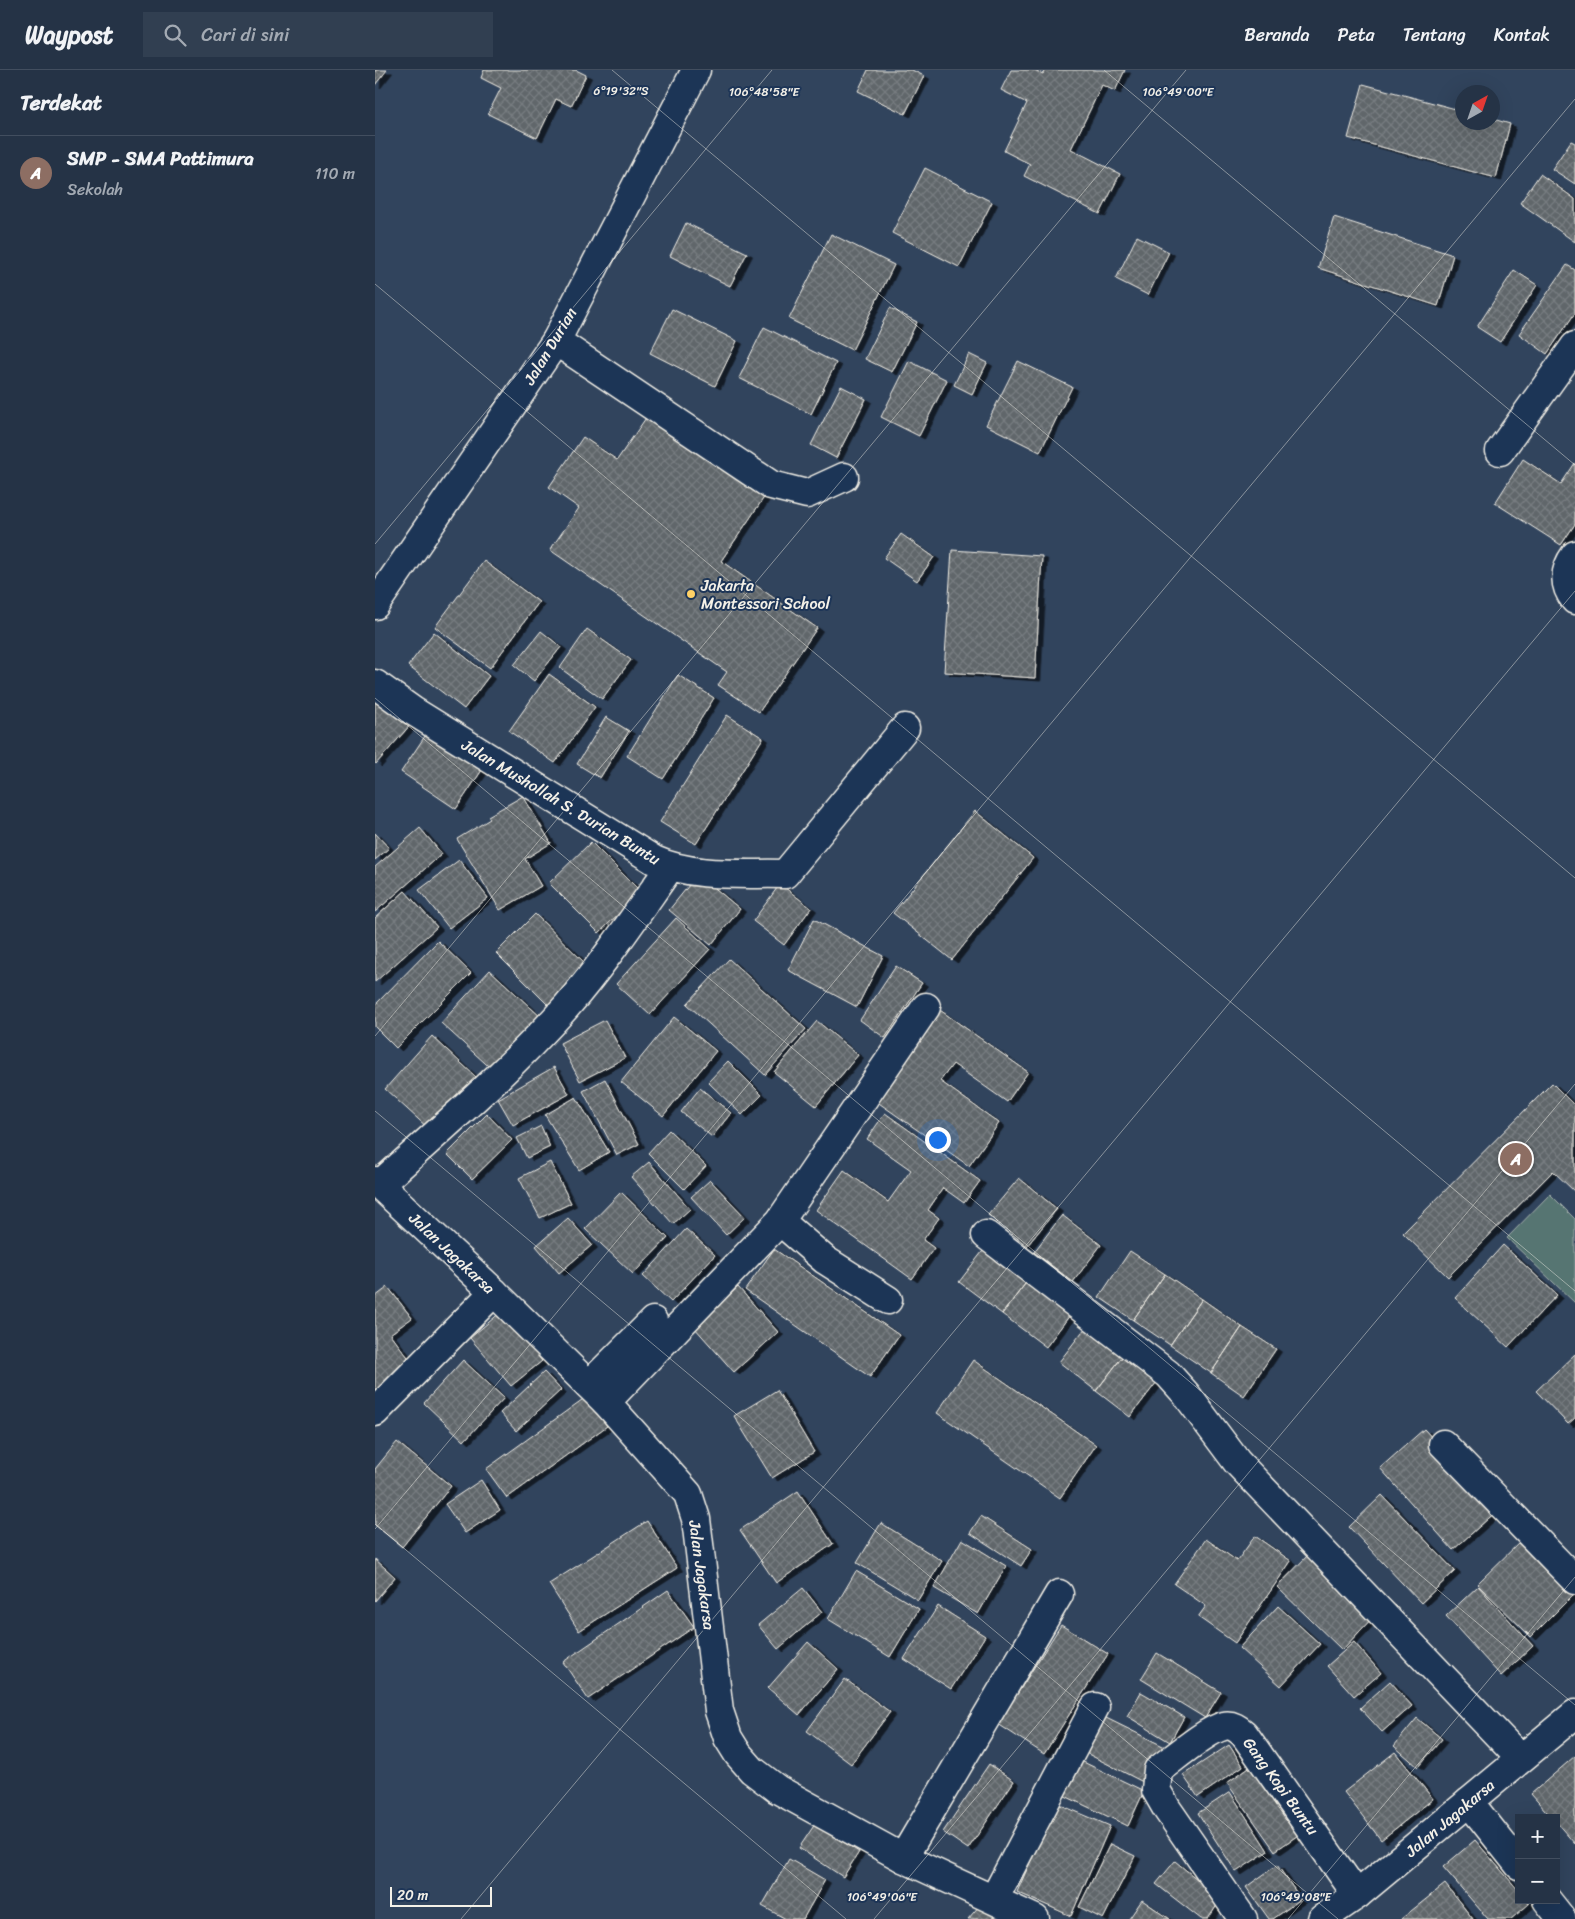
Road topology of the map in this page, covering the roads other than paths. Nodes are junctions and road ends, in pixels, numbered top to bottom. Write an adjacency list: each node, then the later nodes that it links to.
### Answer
1 (696, 70): 2 (street, Jalan Durian)
2 (556, 341): 5 (street); 8 (street, Jalan Durian)
3 (1575, 346): 4 (street)
4 (1500, 451)
5 (844, 476)
6 (1575, 555): 7 (street)
7 (1575, 600)
8 (375, 605)
9 (375, 684): 11 (street, Jalan Mushollah S. Durian Buntu)
10 (905, 728): 11 (street, Jalan Mushollah S. Durian Buntu)
11 (670, 868): 13 (street)
12 (926, 1007): 14 (street)
13 (377, 1183): 16 (street, Jalan Jagakarsa)
14 (780, 1221): 17 (street); 19 (street)
15 (986, 1235): 26 (street)
16 (494, 1292): 19 (street, Jalan Jagakarsa); 20 (street)
17 (888, 1300)
18 (653, 1321): 19 (street)
19 (597, 1393): 28 (street, Jalan Jagakarsa)
20 (375, 1412)
21 (1443, 1444): 22 (street)
22 (1575, 1580)
23 (1059, 1594): 28 (street)
24 (1095, 1706): 31 (street)
25 (1575, 1714): 26 (street, Jalan Jagakarsa)
26 (1520, 1758): 27 (street, Jalan Jagakarsa)
27 (1469, 1802): 29 (street); 30 (street, Jalan Jagakarsa)
28 (903, 1858): 31 (street, Jalan Jagakarsa)
29 (1515, 1860)
30 (1357, 1895): 34 (street, Gang Kopi Buntu); 35 (street, Jalan Jagakarsa)
31 (995, 1899): 33 (street, Jalan Jagakarsa)
32 (1550, 1904): 36 (street)
33 (1035, 1919)
34 (1243, 1919)
35 (1322, 1919)
36 (1562, 1919)

